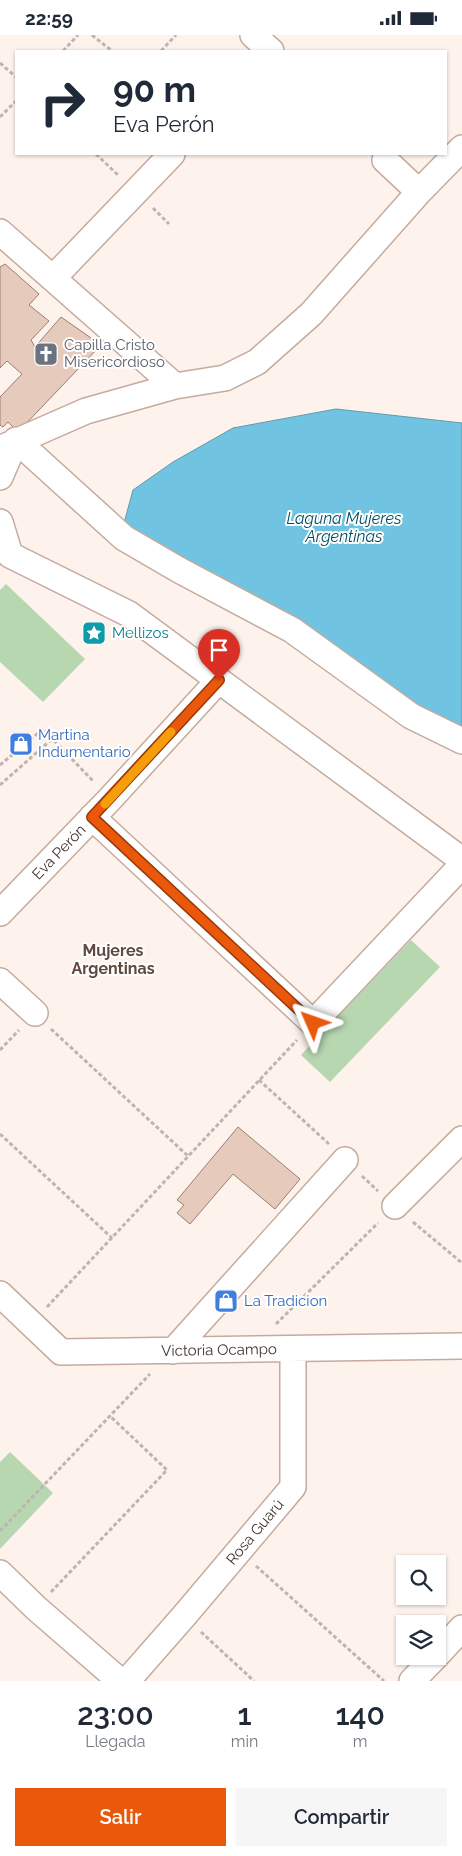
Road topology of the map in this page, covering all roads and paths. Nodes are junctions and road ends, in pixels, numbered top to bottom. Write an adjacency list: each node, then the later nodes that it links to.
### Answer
1 (78, 35): 5 (path)
2 (92, 35): 6 (path)
3 (176, 35): 7 (path)
4 (253, 35): 8 (street)
5 (64, 50)
6 (111, 50)
7 (162, 50)
8 (269, 50)
9 (0, 63): 10 (path)
10 (15, 76)
11 (15, 102): 12 (path)
12 (0, 117)
13 (462, 148): 16 (street)
14 (171, 155): 18 (street)
15 (385, 160): 16 (street)
16 (418, 192): 19 (street)
17 (0, 232): 18 (street)
18 (53, 278): 19 (street)
19 (175, 386): 20 (street)
20 (8, 445): 21 (street); 25 (street)
21 (0, 477)
22 (0, 522): 23 (street)
23 (219, 680): 28 (street, Eva Perón); 30 (street)
24 (52, 739): 26 (path); 27 (path); 28 (path)
25 (462, 741)
26 (0, 765)
27 (0, 785)
28 (110, 799): 29 (street, Eva Perón)
29 (92, 817): 32 (street, Eva Perón); 35 (street)
30 (462, 861)
31 (462, 865): 35 (street)
32 (0, 913)
33 (0, 981): 34 (street)
34 (35, 1013): 38 (path)
35 (313, 1023): 38 (path)
36 (0, 1134): 41 (path)
37 (462, 1139): 40 (street)
38 (188, 1156): 41 (path)
39 (345, 1160): 46 (street)
40 (394, 1206): 42 (path)
41 (112, 1237): 44 (path)
42 (462, 1263)
43 (0, 1294): 44 (street, Victoria Ocampo)
44 (31, 1323): 46 (street, Victoria Ocampo)
45 (293, 1349): 46 (street, Victoria Ocampo); 47 (street, Victoria Ocampo); 50 (street, Rosa Guarú)
46 (173, 1351): 48 (path)
47 (456, 1351)
48 (110, 1416): 49 (path); 52 (path)
49 (0, 1531)
50 (239, 1550): 53 (street, Rosa Guarú); 60 (path)
51 (0, 1573): 52 (street)
52 (36, 1608): 57 (street)
53 (184, 1616): 58 (street, Rosa Guarú); 59 (path)
54 (462, 1628): 55 (street)
55 (446, 1645)
56 (427, 1665): 61 (street)
57 (120, 1681)
58 (127, 1681)
59 (254, 1681)
60 (384, 1681)
61 (412, 1681)

